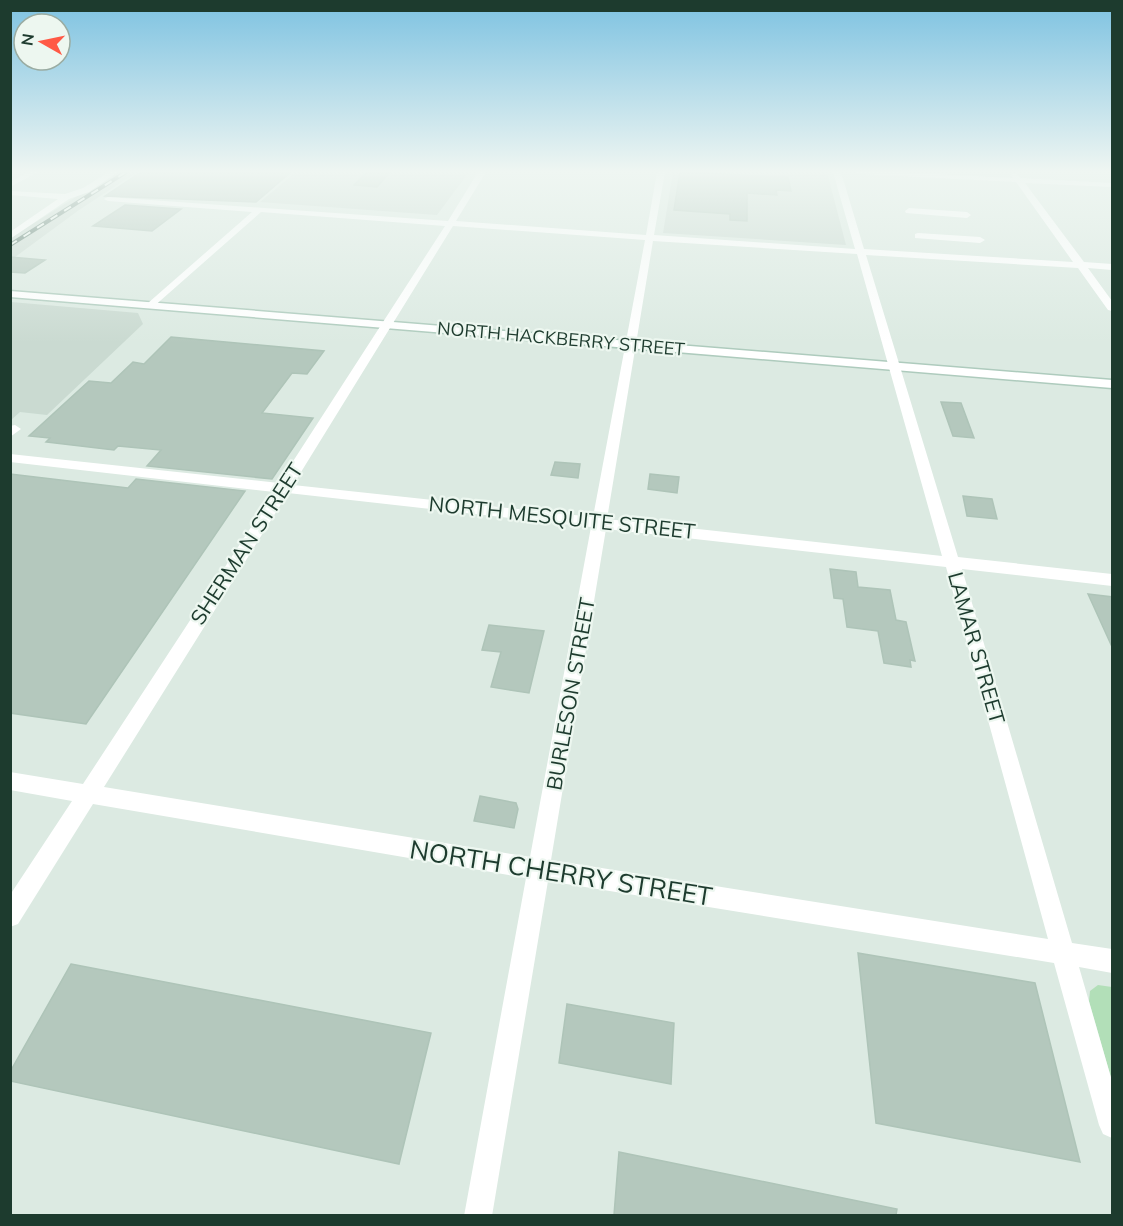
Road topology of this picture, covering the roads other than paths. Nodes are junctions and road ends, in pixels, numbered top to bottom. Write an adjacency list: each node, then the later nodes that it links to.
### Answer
1 (237, 229): 14 (street)
2 (446, 229): 16 (street, SHERMAN STREET)
3 (523, 229): 8 (street)
4 (651, 229): 8 (street, BURLESON STREET)
5 (854, 229): 10 (street, LAMAR STREET)
6 (1054, 229): 11 (street)
7 (918, 236): 9 (street)
8 (649, 238): 10 (street); 17 (street, BURLESON STREET)
9 (980, 240)
10 (860, 251): 11 (street); 18 (street, LAMAR STREET)
11 (1080, 265): 12 (street); 15 (street)
12 (1113, 267)
13 (10, 294): 14 (main road, NORTH HACKBERRY STREET)
14 (152, 305): 16 (main road, NORTH HACKBERRY STREET)
15 (1113, 308)
16 (388, 325): 17 (main road, NORTH HACKBERRY STREET); 21 (street, SHERMAN STREET)
17 (631, 345): 18 (main road, NORTH HACKBERRY STREET); 22 (street, BURLESON STREET)
18 (893, 366): 19 (main road, NORTH HACKBERRY STREET); 23 (street, LAMAR STREET)
19 (1113, 384)
20 (10, 458): 21 (street, NORTH MESQUITE STREET)
21 (283, 487): 22 (street, NORTH MESQUITE STREET); 26 (street, SHERMAN STREET)
22 (600, 522): 23 (street, NORTH MESQUITE STREET); 27 (street, BURLESON STREET)
23 (952, 562): 24 (street, NORTH MESQUITE STREET); 29 (street, LAMAR STREET)
24 (1113, 580)
25 (10, 781): 26 (street, NORTH CHERRY STREET)
26 (86, 795): 27 (street, NORTH CHERRY STREET); 28 (street, SHERMAN STREET)
27 (540, 869): 29 (street, NORTH CHERRY STREET); 32 (street, BURLESON STREET)
28 (10, 916)
29 (1063, 954): 30 (street, NORTH CHERRY STREET); 31 (street, LAMAR STREET)
30 (1113, 961)
31 (1113, 1125)
32 (478, 1215)

